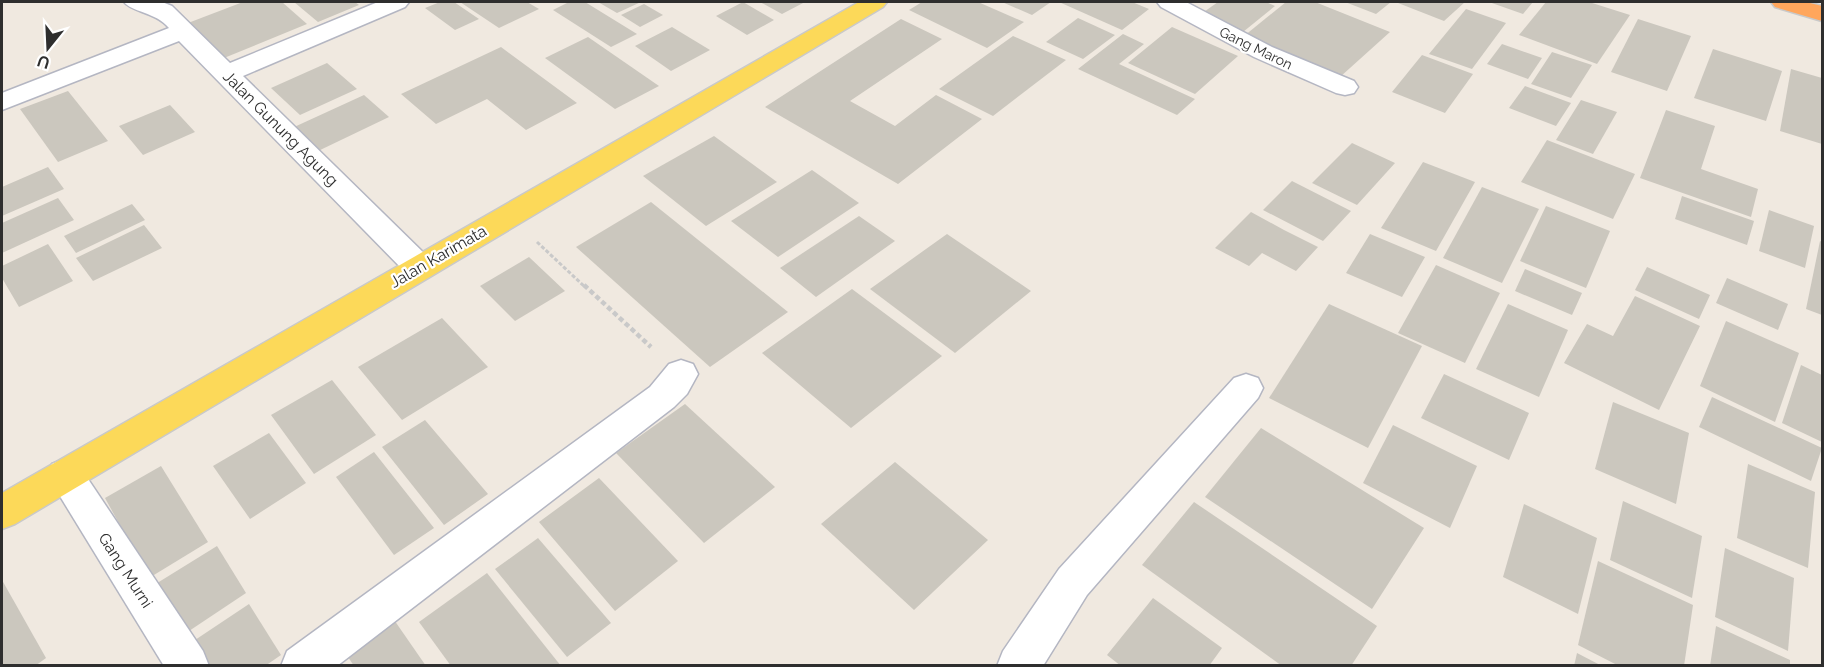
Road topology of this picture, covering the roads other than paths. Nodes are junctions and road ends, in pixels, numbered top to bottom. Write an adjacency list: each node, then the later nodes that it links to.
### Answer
1 (136, 2): 7 (street, Jalan Gunung Agung)
2 (397, 2): 8 (street)
3 (875, 2): 11 (main road, Jalan Karimata)
4 (1169, 2): 9 (street, Gang Maron)
5 (1783, 2): 6 (highway)
6 (1822, 14)
7 (183, 31): 8 (street, Jalan Gunung Agung); 10 (street)
8 (226, 74): 11 (street, Jalan Gunung Agung)
9 (1345, 87)
10 (2, 102)
11 (419, 267): 14 (main road, Jalan Karimata)
12 (681, 374): 17 (street)
13 (1246, 388): 18 (street)
14 (65, 475): 15 (main road, Jalan Karimata); 16 (street, Gang Murni)
15 (2, 512)
16 (188, 666)
17 (302, 666)
18 (1018, 666)

